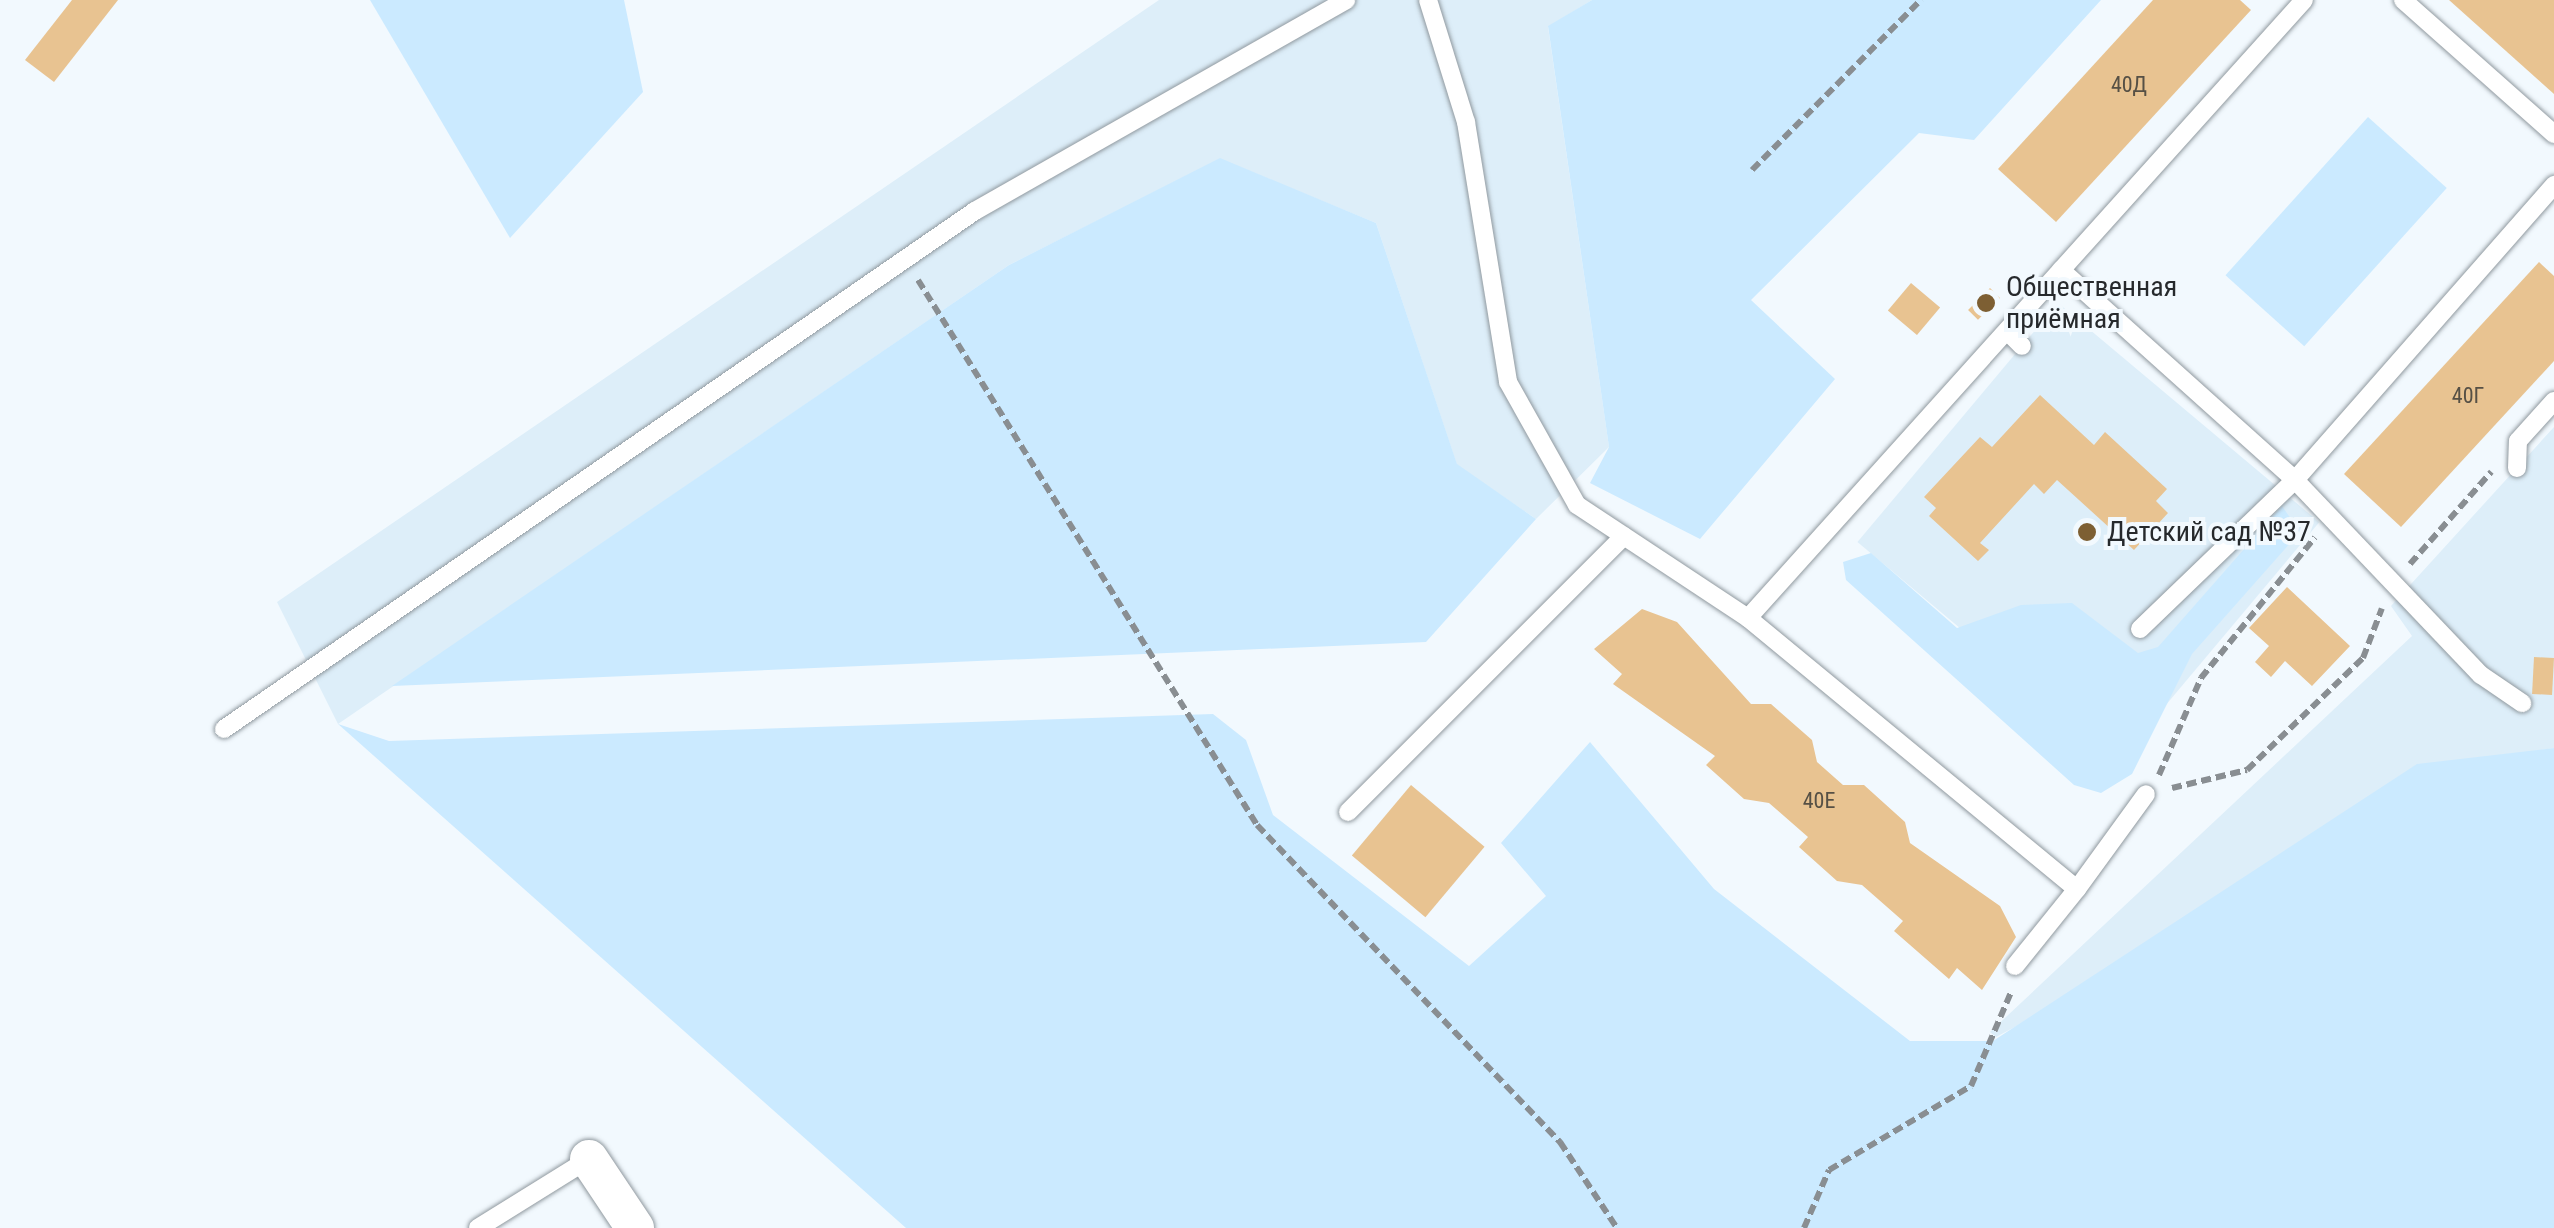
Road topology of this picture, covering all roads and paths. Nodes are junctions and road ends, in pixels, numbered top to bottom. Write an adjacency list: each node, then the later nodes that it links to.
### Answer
1 (1346, 0): 9 (lane)
2 (1428, 0): 18 (lane)
3 (1920, 0): 7 (path)
4 (2304, 0): 10 (lane)
5 (2403, 0): 6 (lane)
6 (2554, 134)
7 (1752, 170)
8 (2552, 193): 16 (lane)
9 (905, 259): 23 (lane); 31 (path)
10 (2061, 270): 11 (lane); 16 (lane)
11 (2006, 330): 12 (lane); 20 (lane)
12 (2022, 346)
13 (2554, 401): 14 (lane)
14 (2518, 441): 15 (lane); 19 (path)
15 (2517, 468)
16 (2296, 480): 17 (lane); 21 (lane)
17 (2333, 518): 19 (lane); 24 (path)
18 (1624, 536): 20 (lane); 25 (lane)
19 (2396, 581): 22 (lane); 24 (path)
20 (1748, 618): 26 (lane)
21 (2140, 630)
22 (2522, 703)
23 (224, 729)
24 (2146, 794): 26 (lane)
25 (1348, 812)
26 (2078, 888): 27 (lane)
27 (2014, 966): 32 (path)
28 (589, 1158): 29 (lane); 30 (street)
29 (478, 1228)
30 (635, 1228)
31 (1617, 1228)
32 (1804, 1228)

